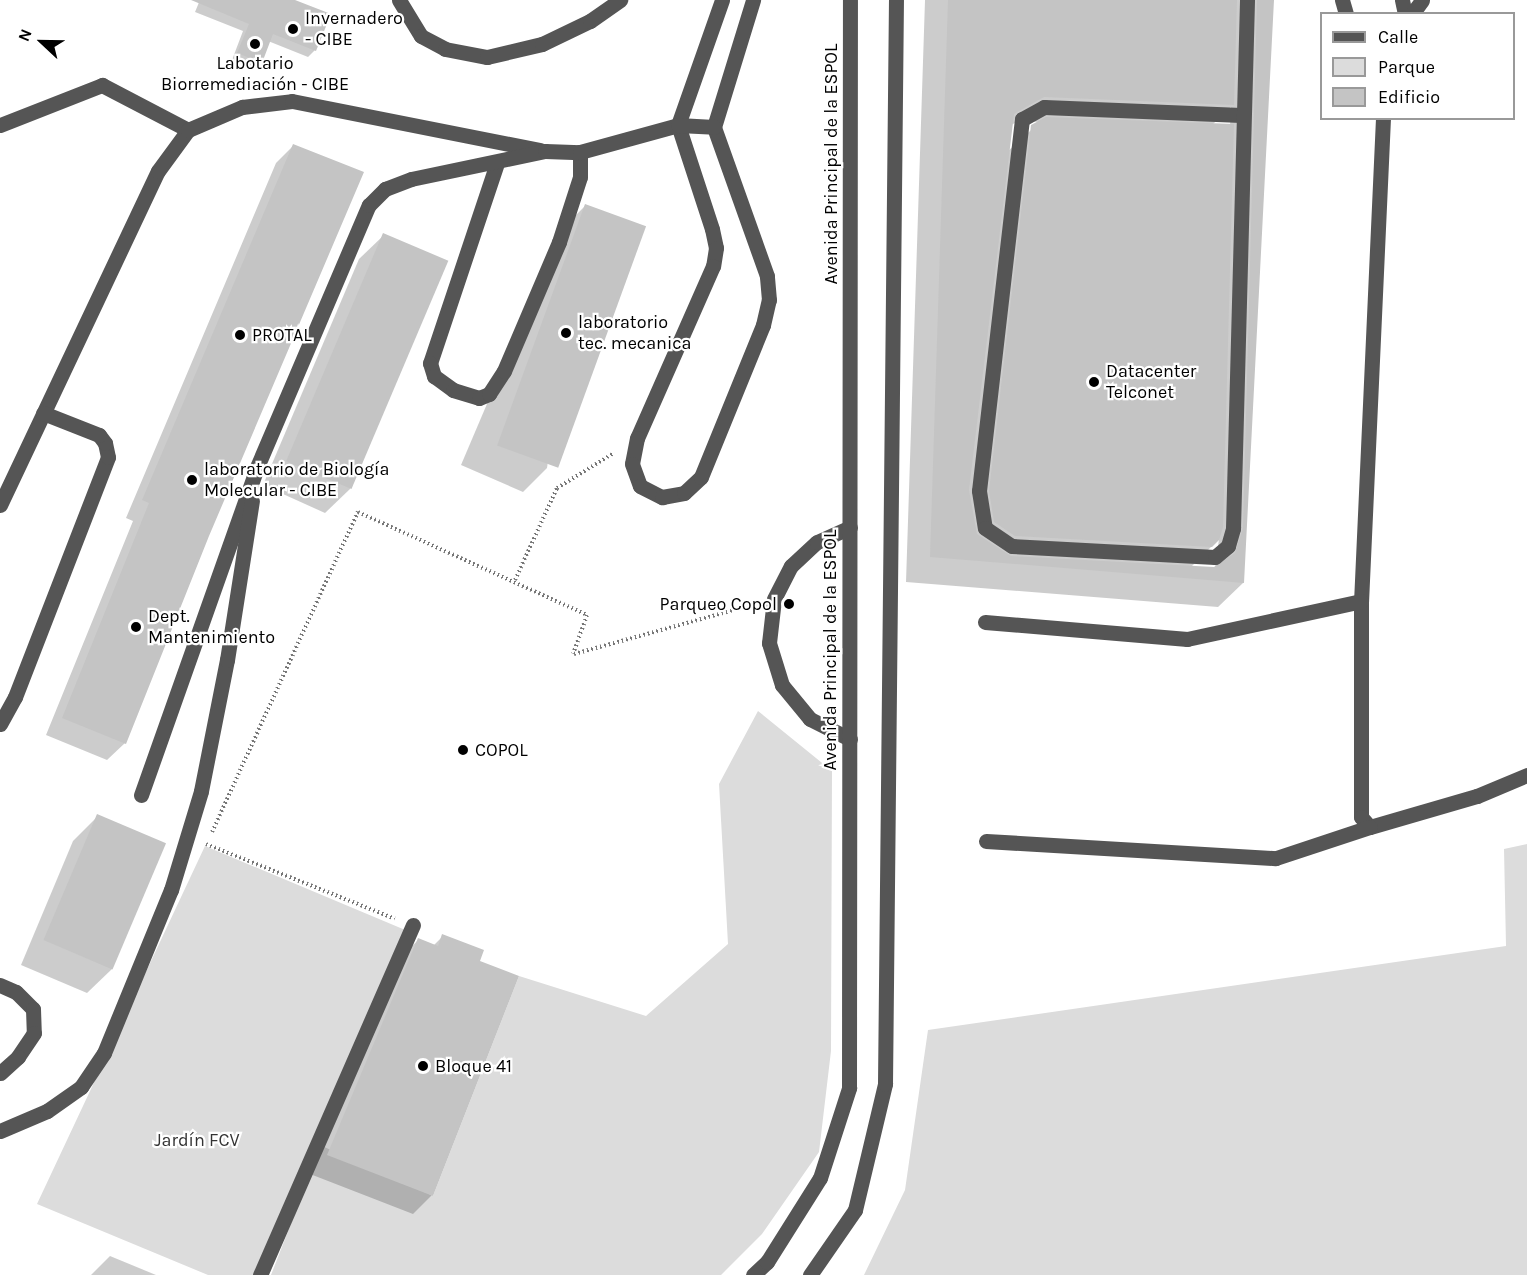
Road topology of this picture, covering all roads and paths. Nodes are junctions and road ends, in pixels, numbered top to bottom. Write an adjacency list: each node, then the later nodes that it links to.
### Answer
1 (399, 0): 2 (street)
2 (620, 0)
3 (722, 0): 11 (street)
4 (753, 0): 12 (street)
5 (850, 0): 21 (street, Avenida Principal de la ESPOL)
6 (896, 0): 38 (street)
7 (1247, 0): 8 (street)
8 (1241, 115): 8 (street)
9 (1383, 120): 24 (street)
10 (0, 125): 13 (street)
11 (678, 125): 12 (street); 15 (street); 18 (street)
12 (714, 127): 18 (street)
13 (188, 130): 14 (street); 17 (street)
14 (545, 151): 15 (street); 16 (street)
15 (580, 152): 16 (street)
16 (497, 163): 19 (street)
17 (44, 413): 20 (street); 26 (street)
18 (637, 438): 22 (path)
19 (257, 467): 29 (street); 35 (street)
20 (0, 506)
21 (850, 527): 23 (street); 27 (street, Avenida Principal de la ESPOL)
22 (515, 580): 23 (path); 32 (path)
23 (774, 598): 27 (street)
24 (1361, 601): 25 (street); 30 (street)
25 (985, 622)
26 (0, 724)
27 (850, 739): 37 (street, Avenida Principal de la ESPOL)
28 (1527, 776): 30 (street)
29 (141, 795)
30 (1370, 827): 31 (street)
31 (986, 841)
32 (413, 925): 36 (street)
33 (0, 985): 34 (street)
34 (0, 1073)
35 (0, 1131)
36 (260, 1275)
37 (753, 1275)
38 (810, 1275)

